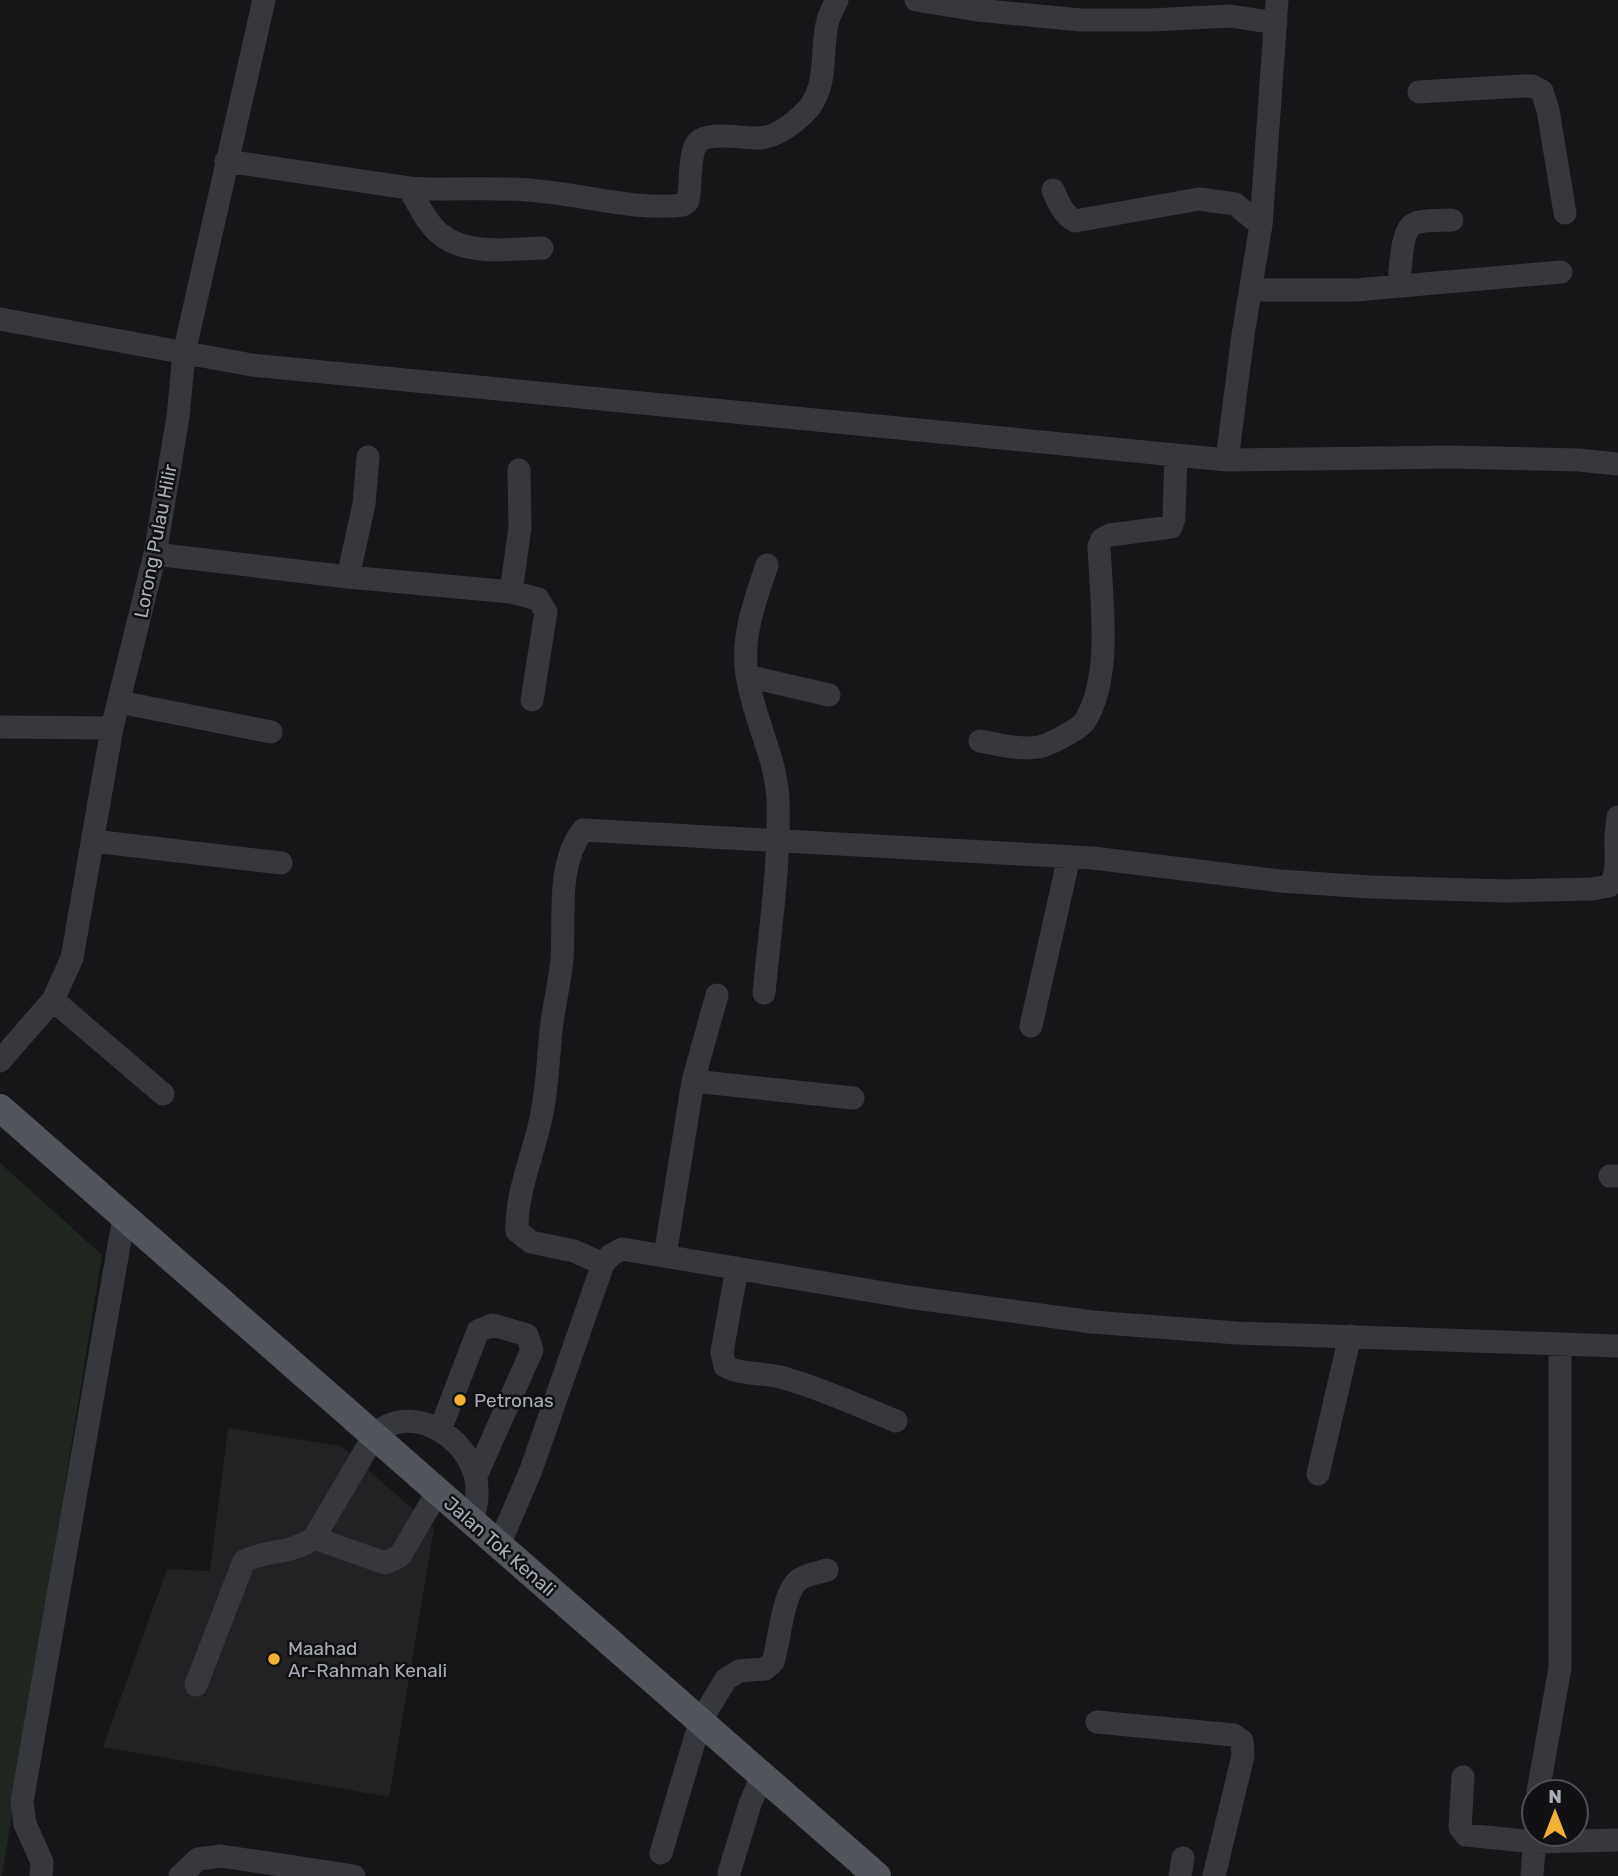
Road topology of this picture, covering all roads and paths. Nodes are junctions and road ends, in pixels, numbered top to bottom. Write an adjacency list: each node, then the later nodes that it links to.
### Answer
1 (256, 0): 2 (street)
2 (264, 0): 7 (street, Lorong Pulau Hilir)
3 (836, 0): 8 (street)
4 (916, 0): 5 (street)
5 (1277, 11): 12 (street)
6 (1419, 92): 10 (street)
7 (226, 161): 8 (street); 18 (street, Lorong Pulau Hilir)
8 (409, 188): 13 (street)
9 (1053, 190): 12 (street)
10 (1565, 213)
11 (1452, 220): 15 (street)
12 (1261, 225): 16 (street)
13 (542, 248)
14 (1561, 272): 15 (street)
15 (1399, 286): 16 (street)
16 (1251, 290): 21 (street)
17 (0, 319): 18 (street)
18 (184, 353): 19 (street); 24 (street, Lorong Pulau Hilir)
19 (1176, 455): 21 (street); 35 (street)
20 (368, 457): 26 (street)
21 (1227, 460): 22 (street)
22 (1618, 464)
23 (519, 470): 27 (street)
24 (155, 554): 26 (street); 31 (street, Lorong Pulau Hilir)
25 (767, 565): 28 (street)
26 (348, 577): 27 (street)
27 (511, 592): 30 (street)
28 (747, 676): 29 (street); 38 (street)
29 (829, 695)
30 (532, 700)
31 (119, 702): 33 (street, Lorong Pulau Hilir); 34 (street)
32 (0, 727): 33 (street)
33 (112, 728): 37 (street, Lorong Pulau Hilir)
34 (271, 732)
35 (980, 741)
36 (1618, 817): 39 (street)
37 (93, 841): 40 (street); 43 (street, Lorong Pulau Hilir)
38 (778, 841): 39 (street); 41 (street); 52 (street)
39 (1069, 857): 44 (street)
40 (281, 863)
41 (764, 993)
42 (717, 995): 46 (street)
43 (53, 1000): 45 (street, Lorong Pulau Hilir); 47 (street)
44 (1031, 1026)
45 (0, 1061)
46 (693, 1081): 48 (street); 51 (street)
47 (163, 1094)
48 (853, 1098)
49 (0, 1108): 50 (main road, Jalan Tok Kenali)
50 (124, 1217): 59 (main road, Jalan Tok Kenali); 79 (street)
51 (665, 1256): 52 (street); 53 (street)
52 (603, 1264): 65 (street)
53 (737, 1268): 54 (street); 57 (street)
54 (1350, 1336): 55 (street); 60 (street)
55 (1560, 1345): 56 (street); 72 (street)
56 (1618, 1346)
57 (896, 1421)
58 (440, 1430): 59 (street); 61 (street); 61 (street)
59 (374, 1436): 62 (main road, Jalan Tok Kenali); 64 (street)
60 (1318, 1474)
61 (476, 1476): 63 (street)
62 (438, 1491): 63 (main road, Jalan Tok Kenali); 64 (street)
63 (468, 1518): 65 (main road, Jalan Tok Kenali)
64 (314, 1538): 67 (street)
65 (499, 1545): 68 (main road, Jalan Tok Kenali)
66 (827, 1570): 68 (street)
67 (196, 1685)
68 (700, 1721): 70 (main road, Jalan Tok Kenali); 77 (street)
69 (1097, 1721): 84 (street)
70 (762, 1776): 78 (street); 83 (main road, Jalan Tok Kenali)
71 (1462, 1777): 73 (street)
72 (1540, 1778)
73 (1520, 1838)
74 (1590, 1839): 75 (street)
75 (1618, 1840)
76 (1534, 1848): 85 (street)
77 (661, 1853)
78 (729, 1873)
79 (41, 1876)
80 (180, 1876): 81 (street)
81 (349, 1876): 82 (street)
82 (354, 1876)
83 (877, 1876)
84 (1214, 1876)
85 (1532, 1876)

